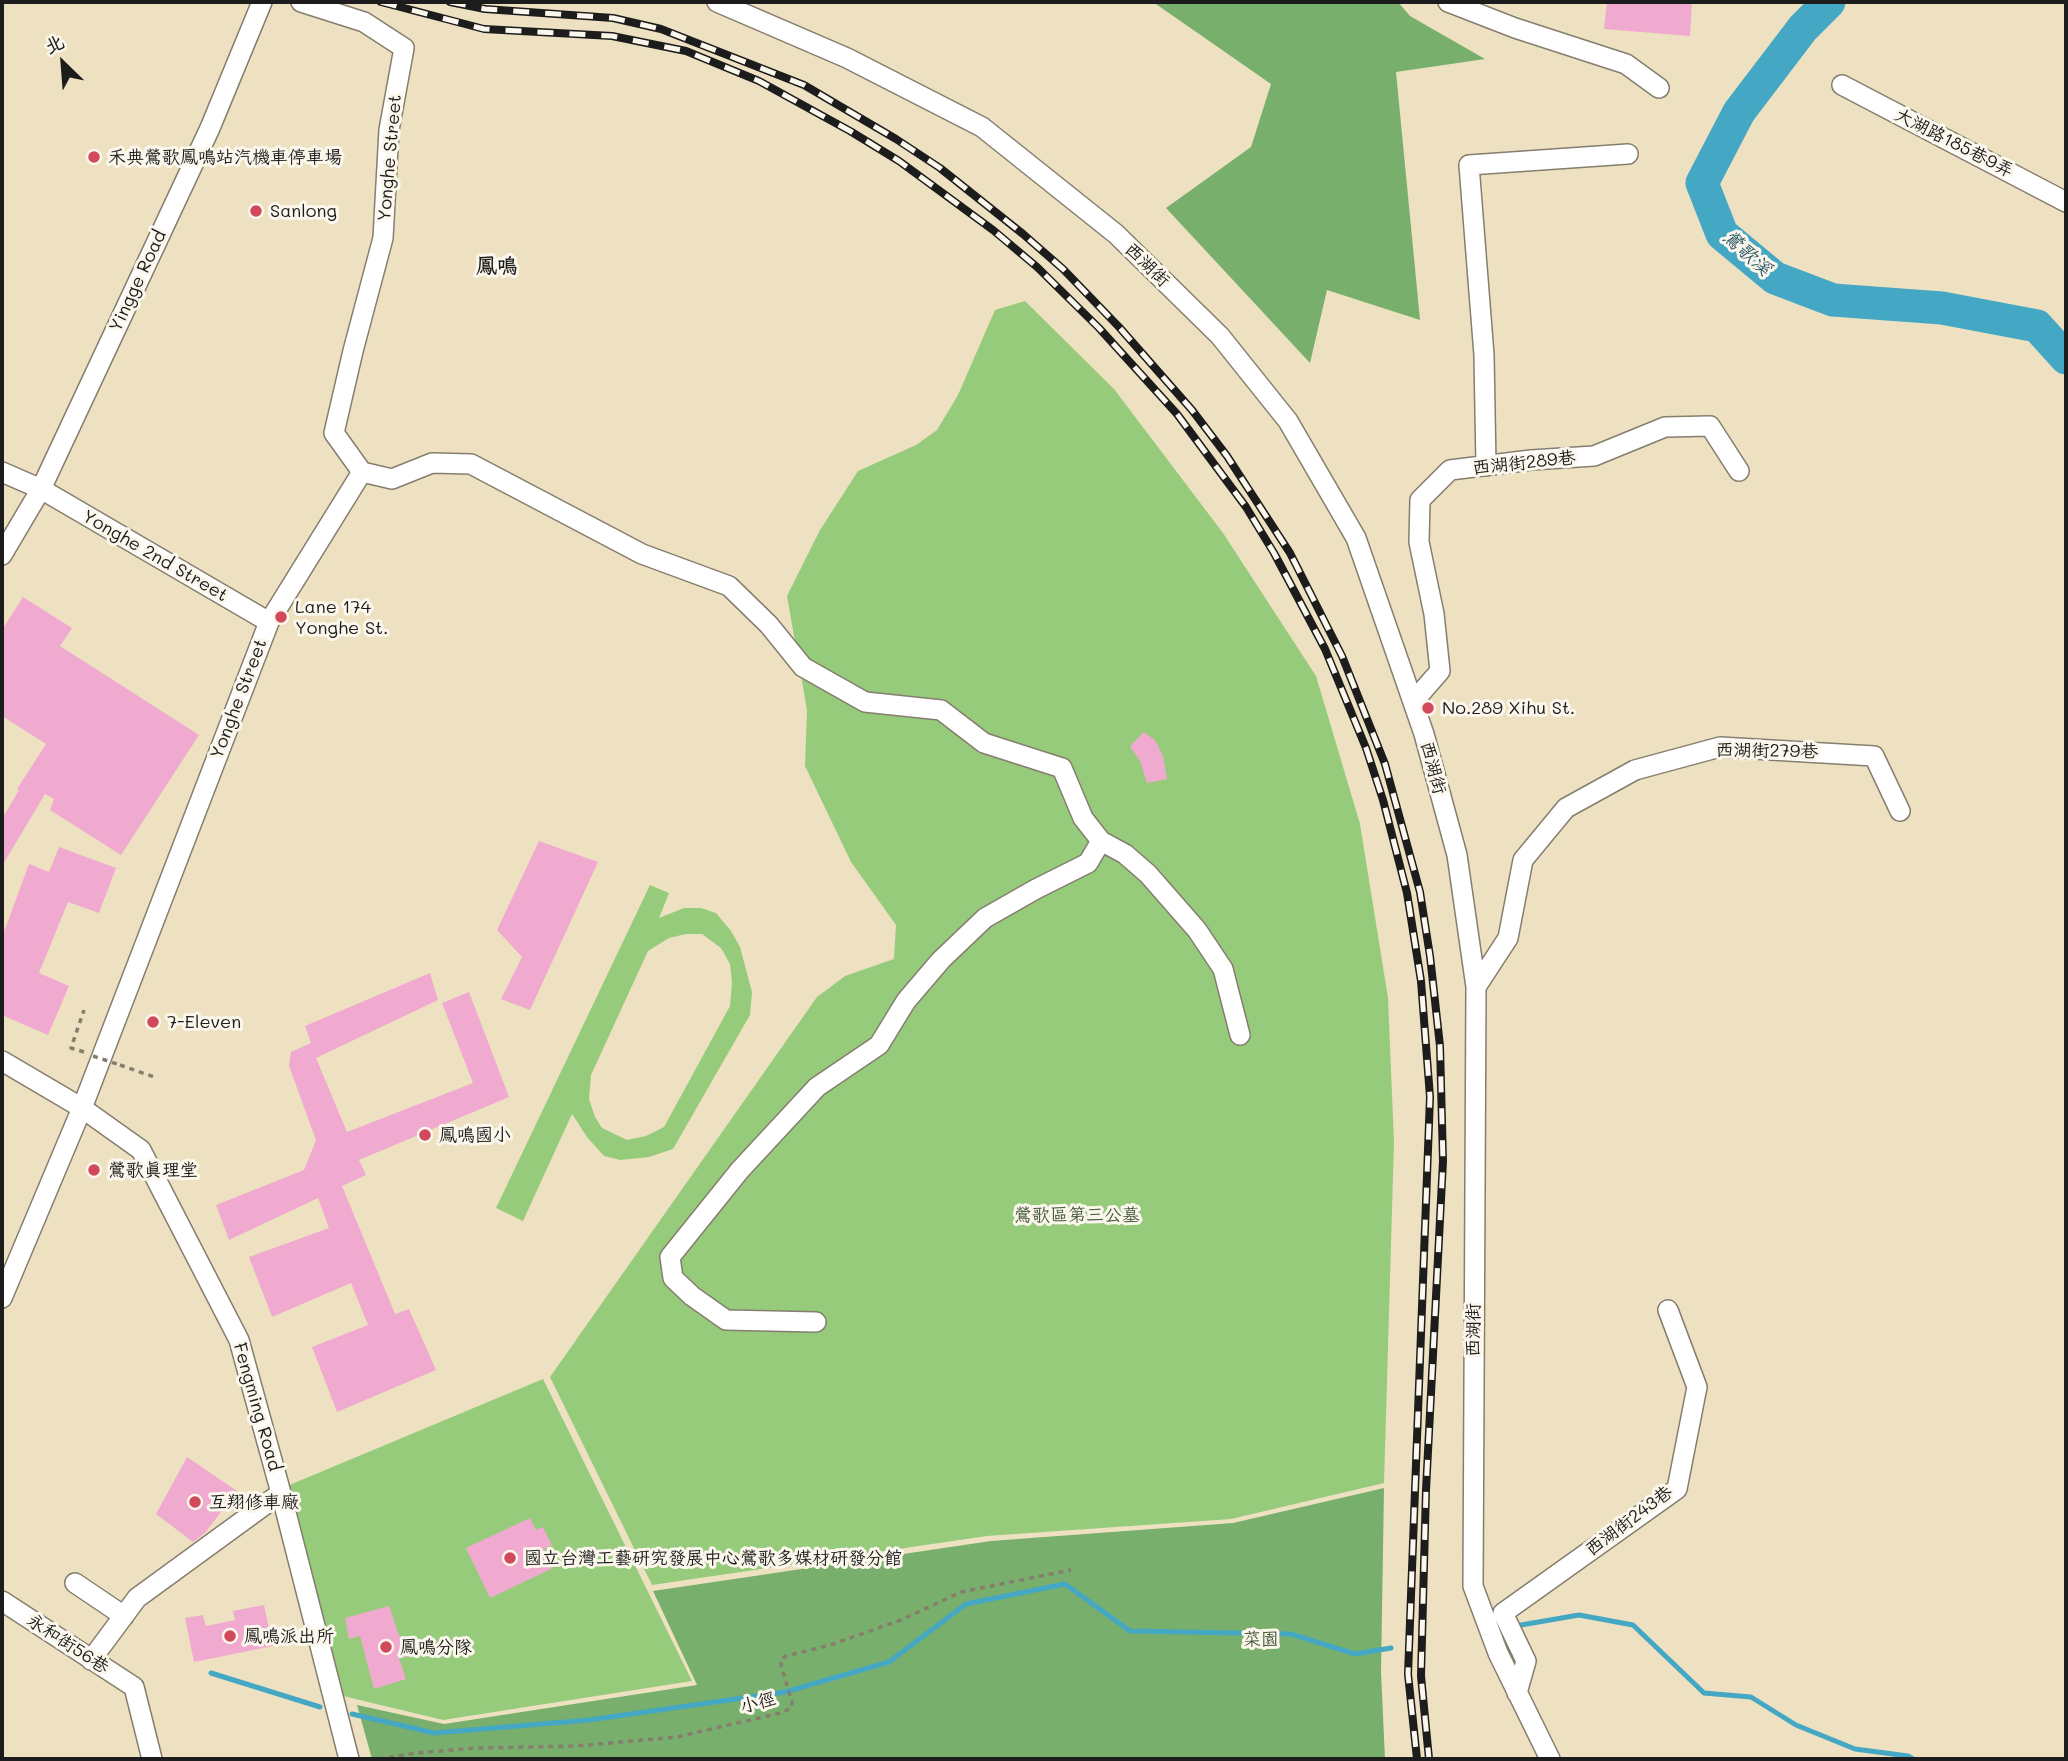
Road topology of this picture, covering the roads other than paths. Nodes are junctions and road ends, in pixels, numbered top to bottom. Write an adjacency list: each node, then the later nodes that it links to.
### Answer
1 (262, 2): 13 (street, Yingge Road)
2 (301, 2): 12 (street, Yonghe Street)
3 (717, 2): 16 (street, 西湖街)
4 (1448, 2): 6 (street)
5 (1842, 85): 8 (street, 大湖路185巷9弄)
6 (1659, 88)
7 (1628, 154): 9 (street)
8 (2066, 202)
9 (1486, 466): 10 (street, 西湖街289巷); 16 (street, 西湖街289巷)
10 (1740, 471)
11 (2, 472): 13 (street, Yonghe 2nd Street)
12 (362, 472): 15 (street, Yonghe Street); 18 (street)
13 (41, 489): 14 (street, Yingge Road); 15 (street, Yonghe 2nd Street)
14 (2, 555)
15 (269, 622): 22 (street, Yonghe Street)
16 (1413, 702): 19 (street, 西湖街)
17 (1900, 811): 19 (street, 西湖街279巷)
18 (1101, 841): 20 (street); 25 (street)
19 (1476, 987): 31 (street, 西湖街)
20 (1240, 1035)
21 (2, 1060): 22 (street, Fengming Road)
22 (82, 1108): 23 (street, Yonghe Street); 26 (street, Fengming Road)
23 (2, 1298)
24 (1668, 1310): 31 (street, 西湖街243巷)
25 (816, 1322)
26 (281, 1493): 29 (street); 33 (street, Fengming Road)
27 (75, 1583): 29 (street)
28 (2, 1601): 30 (street, 永和街56巷)
29 (124, 1616): 30 (street)
30 (91, 1660): 32 (street, 永和街56巷)
31 (1517, 1693): 34 (street, 西湖街)
32 (152, 1759)
33 (349, 1759)
34 (1550, 1759)

